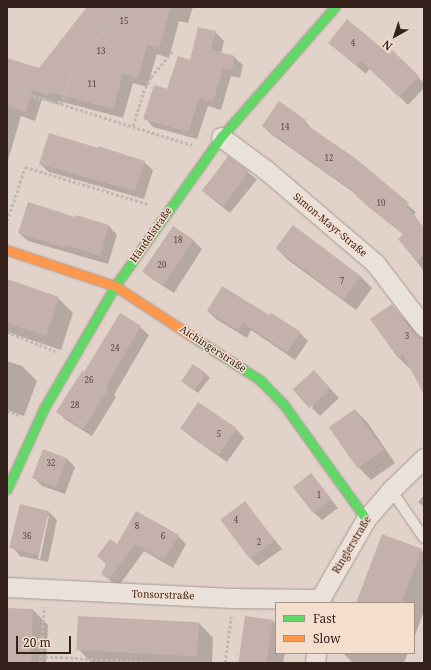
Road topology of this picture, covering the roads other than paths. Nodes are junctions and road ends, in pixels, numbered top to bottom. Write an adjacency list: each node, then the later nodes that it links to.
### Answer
1 (335, 7): 2 (street, Händelstraße)
2 (221, 137): 4 (street, Händelstraße); 5 (street, Simon-Mayr-Straße)
3 (7, 250): 4 (street, Aichingerstraße)
4 (116, 286): 7 (street, Händelstraße); 9 (street, Aichingerstraße)
5 (424, 327)
6 (424, 458): 8 (street, Ringlerstraße)
7 (7, 489)
8 (391, 490): 9 (street, Ringlerstraße); 10 (lane)
9 (366, 519): 12 (street, Ringlerstraße)
10 (424, 538)
11 (7, 587): 12 (street, Tonsorstraße)
12 (320, 601)

